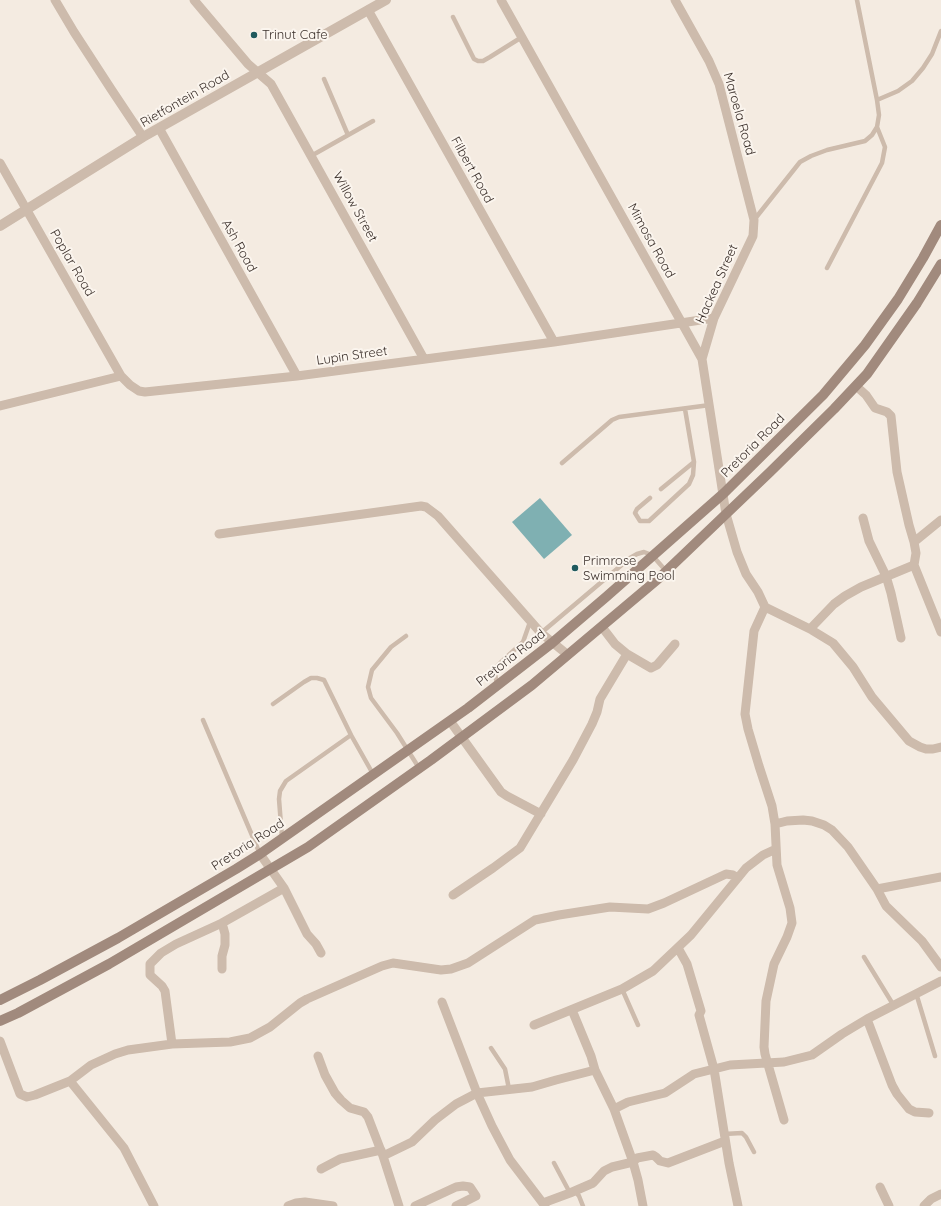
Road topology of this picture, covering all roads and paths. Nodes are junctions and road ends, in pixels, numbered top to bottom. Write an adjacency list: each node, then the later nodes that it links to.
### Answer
1 (56, 0): 18 (street)
2 (194, 0): 11 (street, Willow Street)
3 (386, 0): 7 (street, Rietfontein Road)
4 (501, 0): 10 (street, Mimosa Road)
5 (675, 0): 22 (street, Maroela Road)
6 (857, 0): 13 (lane)
7 (368, 10): 11 (street, Rietfontein Road); 31 (street, Filbert Road)
8 (453, 17): 10 (lane)
9 (941, 31): 13 (lane)
10 (522, 37): 29 (street, Mimosa Road)
11 (257, 72): 16 (street, Rietfontein Road); 19 (street, Willow Street)
12 (324, 79): 17 (lane)
13 (877, 100): 15 (lane)
14 (373, 121): 17 (lane)
15 (877, 127): 22 (lane); 26 (lane)
16 (159, 128): 18 (street, Rietfontein Road); 35 (street, Ash Road)
17 (348, 135): 19 (lane)
18 (143, 137): 21 (street, Rietfontein Road)
19 (311, 156): 32 (street, Willow Street)
20 (0, 163): 21 (street, Poplar Road)
21 (27, 210): 24 (street, Rietfontein Road); 34 (street, Poplar Road)
22 (754, 220): 28 (street, Hackea Street)
23 (941, 225): 27 (main road, Pretoria Road)
24 (0, 226)
25 (941, 264): 30 (main road)
26 (828, 268)
27 (885, 317): 30 (main road); 43 (main road, Pretoria Road)
28 (714, 318): 29 (street, Lupin Street); 33 (street, Hackea Street)
29 (682, 323): 31 (street, Lupin Street); 33 (street, Mimosa Road)
30 (901, 327): 36 (main road)
31 (554, 342): 32 (street, Lupin Street)
32 (424, 359): 35 (street, Lupin Street)
33 (702, 359): 37 (street, Mimosa Road)
34 (121, 376): 35 (street, Lupin Street); 38 (street)
35 (297, 376)
36 (856, 386): 45 (main road); 49 (street)
37 (710, 405): 39 (lane); 43 (street, Mimosa Road)
38 (0, 406)
39 (685, 409): 40 (lane); 41 (lane)
40 (694, 462): 42 (lane); 44 (lane)
41 (562, 463)
42 (661, 489)
43 (724, 493): 45 (street, Mimosa Road); 50 (main road, Pretoria Road)
44 (650, 498)
45 (726, 514): 52 (main road); 54 (street, Mimosa Road)
46 (863, 518): 53 (street)
47 (941, 520): 49 (street)
48 (219, 534): 55 (street)
49 (914, 542): 51 (street)
50 (652, 555): 52 (lane); 59 (lane); 62 (main road, Pretoria Road)
51 (914, 565): 53 (street); 58 (street)
52 (666, 571): 56 (main road)
53 (886, 576): 57 (street); 61 (street)
54 (765, 607): 57 (street); 77 (street)
55 (530, 622): 59 (street); 66 (lane)
56 (602, 627): 64 (street); 65 (main road)
57 (810, 629): 72 (street)
58 (941, 632)
59 (541, 634): 62 (street)
60 (406, 636): 73 (lane)
61 (901, 638)
62 (552, 643): 65 (street); 66 (main road, Pretoria Road)
63 (675, 644): 64 (street)
64 (627, 654): 76 (street)
65 (568, 655): 71 (main road)
66 (497, 684): 69 (main road, Pretoria Road)
67 (272, 704): 70 (lane)
68 (203, 720): 80 (lane)
69 (450, 721): 71 (street); 73 (main road, Pretoria Road)
70 (351, 735): 75 (lane); 78 (lane)
71 (461, 738): 74 (main road); 76 (street)
72 (941, 747)
73 (407, 752): 74 (lane); 75 (main road, Pretoria Road)
74 (419, 768): 81 (main road)
75 (373, 775): 78 (main road, Pretoria Road)
76 (540, 814): 86 (street)
77 (775, 824): 79 (street); 85 (street)
78 (282, 839): 80 (main road, Pretoria Road)
79 (776, 850): 83 (street); 111 (street)
80 (260, 854): 81 (street); 98 (main road, Pretoria Road)
81 (270, 868): 84 (street); 88 (main road)
82 (941, 876): 85 (street)
83 (738, 878): 90 (street); 107 (street)
84 (284, 888): 87 (street); 91 (street)
85 (877, 889): 93 (street)
86 (453, 895)
87 (222, 923): 89 (street); 94 (street)
88 (168, 930): 89 (street); 103 (main road)
89 (176, 944): 107 (street)
90 (678, 948): 96 (street); 112 (street)
91 (321, 953)
92 (864, 957): 100 (lane)
93 (941, 967)
94 (222, 969)
95 (941, 981): 97 (street)
96 (622, 989): 101 (street); 105 (lane)
97 (916, 993): 100 (street); 110 (lane)
98 (0, 1000)
99 (442, 1002): 116 (street)
100 (894, 1006): 102 (street)
101 (572, 1010): 104 (street); 113 (street)
102 (867, 1019): 111 (street); 118 (street)
103 (0, 1021)
104 (534, 1025)
105 (638, 1025)
106 (0, 1041): 114 (street)
107 (172, 1044): 114 (street)
108 (491, 1048): 115 (lane)
109 (318, 1056): 122 (street)
110 (935, 1056)
111 (768, 1063): 112 (street); 119 (street)
112 (714, 1069): 117 (street); 120 (street)
113 (595, 1070): 115 (street); 117 (street)
114 (70, 1081): 130 (street)
115 (509, 1089): 116 (street)
116 (477, 1094): 122 (street); 129 (street)
117 (614, 1110): 123 (street)
118 (929, 1113)
119 (784, 1120)
120 (725, 1138): 121 (lane); 123 (street); 138 (street)
121 (754, 1152)
122 (382, 1153): 125 (street); 133 (street)
123 (633, 1162): 127 (street); 137 (street)
124 (554, 1163): 127 (lane)
125 (321, 1169)
126 (880, 1187): 139 (street)
127 (572, 1192): 129 (street); 136 (lane)
128 (941, 1194): 140 (street)
129 (544, 1204)
130 (154, 1206)
131 (288, 1206): 132 (street)
132 (333, 1206)
133 (398, 1206)
134 (415, 1206): 135 (street)
135 (456, 1206)
136 (583, 1206)
137 (643, 1206)
138 (738, 1206)
139 (890, 1206)
140 (924, 1206)

